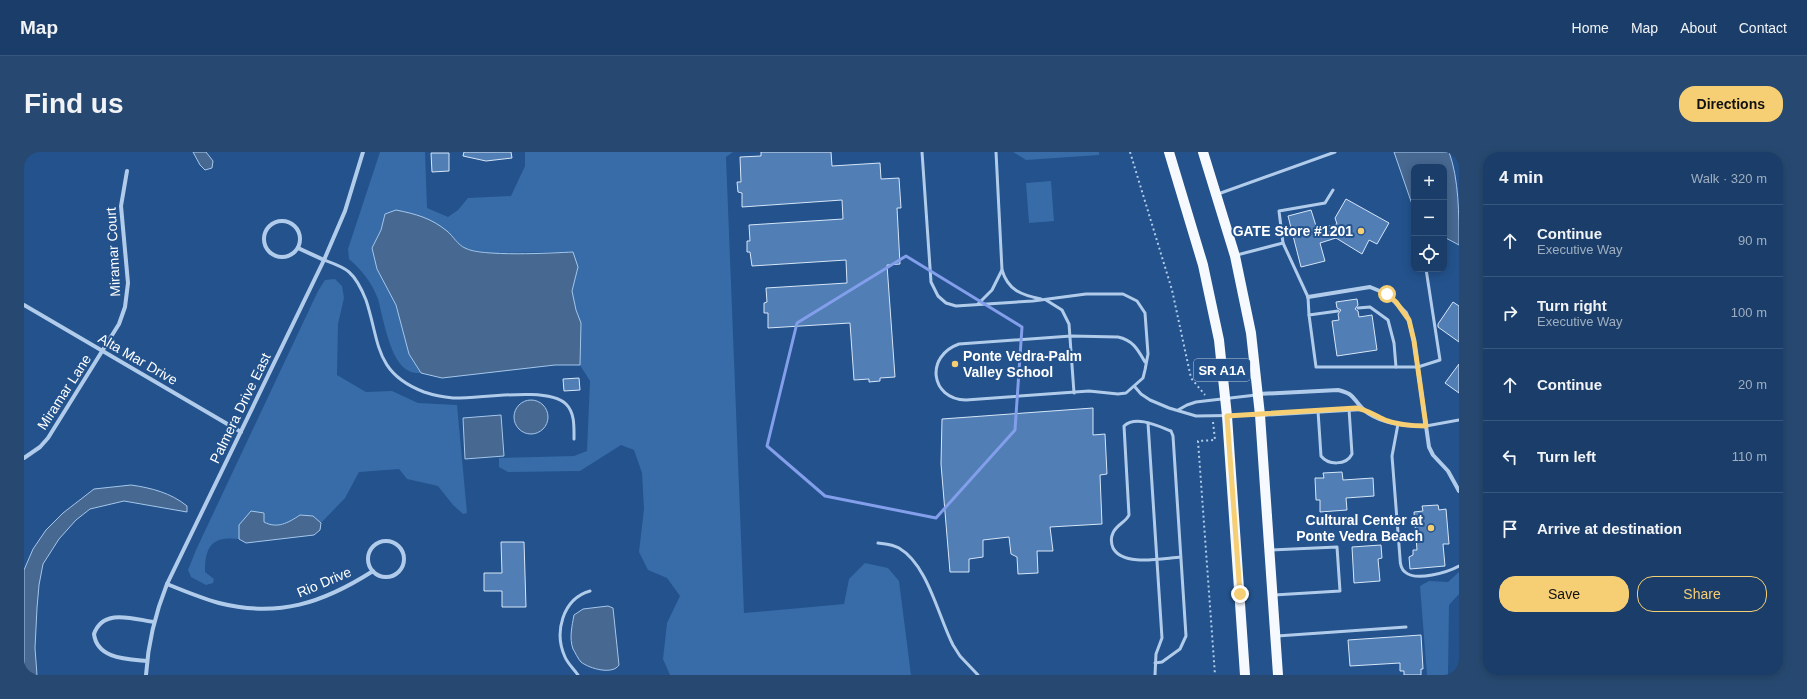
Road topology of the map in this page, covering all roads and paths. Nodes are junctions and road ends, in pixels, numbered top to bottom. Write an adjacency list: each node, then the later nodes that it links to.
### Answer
1 (363, 152): 13 (street, Palmera Drive East)
2 (922, 152): 18 (lane)
3 (996, 152): 14 (lane)
4 (1169, 152): 31 (main road, SR A1A)
5 (1203, 152): 9 (main road, SR A1A)
6 (1335, 152): 9 (lane)
7 (127, 171): 24 (street, Miramar Court)
8 (1333, 190): 10 (lane)
9 (1217, 194): 12 (main road, SR A1A)
10 (1283, 244): 12 (lane); 16 (lane)
11 (298, 248): 11 (street); 13 (street)
12 (1235, 256): 30 (main road, SR A1A)
13 (324, 260): 42 (street, Palmera Drive East); 43 (lane)
14 (1002, 270): 17 (lane); 18 (lane)
15 (1426, 272): 27 (lane)
16 (1308, 297): 22 (lane); 27 (street)
17 (1045, 299): 18 (lane); 23 (lane); 25 (lane)
18 (978, 304)
19 (24, 305): 24 (street, Alta Mar Drive)
20 (1358, 308): 26 (lane)
21 (1338, 311): 22 (lane)
22 (1309, 315): 26 (lane)
23 (1071, 336): 25 (lane); 29 (lane); 29 (lane)
24 (103, 352): 42 (street, Alta Mar Drive); 44 (street, Miramar Lane)
25 (1145, 362): 28 (lane)
26 (1396, 367): 27 (lane)
27 (1418, 367): 41 (street)
28 (1135, 387): 29 (lane); 34 (lane)
29 (1074, 393)
30 (1258, 394): 31 (lane); 33 (street); 36 (main road, SR A1A)
31 (1226, 398): 34 (lane); 37 (main road, SR A1A)
32 (1349, 409): 33 (street); 35 (street); 35 (lane)
33 (1363, 409): 40 (street)
34 (1178, 410): 37 (lane)
35 (1318, 411): 36 (street)
36 (1260, 415): 37 (lane); 47 (main road, SR A1A)
37 (1227, 416): 64 (main road, SR A1A)
38 (1459, 420): 41 (lane)
39 (1148, 423): 48 (lane); 49 (lane); 49 (lane)
40 (1398, 424): 41 (street); 50 (lane)
41 (1426, 426): 45 (street)
42 (241, 432): 52 (street, Palmera Drive East)
43 (574, 439)
44 (24, 458)
45 (1459, 491)
46 (878, 543): 62 (lane)
47 (1269, 550): 54 (main road, SR A1A); 54 (lane)
48 (1181, 557): 49 (lane); 59 (lane)
49 (1158, 558): 59 (lane)
50 (1459, 566)
51 (373, 571): 51 (street); 52 (street, Rio Drive)
52 (167, 584): 55 (street, Palmera Drive East)
53 (590, 591): 61 (lane)
54 (1273, 596): 57 (main road, SR A1A)
55 (154, 622): 58 (street, Palmera Drive East); 58 (street)
56 (1406, 626): 57 (lane)
57 (1275, 636): 65 (main road, SR A1A)
58 (147, 661): 60 (street, Palmera Drive East)
59 (1155, 663): 63 (lane)
60 (146, 675)
61 (578, 675)
62 (978, 675)
63 (1156, 675)
64 (1245, 675)
65 (1278, 675)

